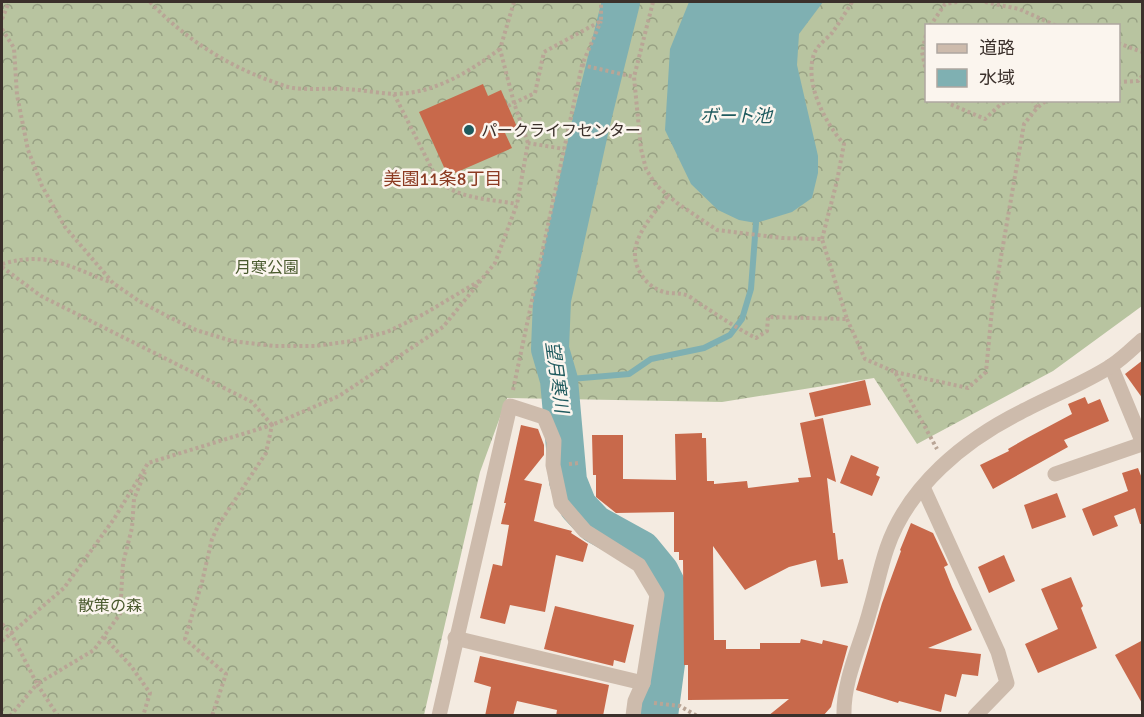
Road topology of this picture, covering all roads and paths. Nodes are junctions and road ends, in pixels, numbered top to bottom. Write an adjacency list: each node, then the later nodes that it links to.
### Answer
1 (9, 2): 9 (path)
2 (150, 2): 23 (path)
3 (514, 2): 16 (path)
4 (602, 2): 10 (path)
5 (653, 2): 21 (path)
6 (852, 2): 35 (path)
7 (957, 2): 11 (path)
8 (985, 2): 12 (path)
9 (2, 19)
10 (601, 21): 18 (path); 28 (path)
11 (931, 24)
12 (1053, 24)
13 (2, 29): 38 (path)
14 (925, 41): 19 (path)
15 (1120, 43): 17 (path)
16 (501, 49): 23 (path); 28 (path)
17 (1143, 52)
18 (582, 65): 21 (path); 32 (path)
19 (925, 65)
20 (1143, 76): 22 (path)
21 (634, 77): 33 (path)
22 (1120, 82)
23 (394, 94): 34 (path)
24 (948, 102): 25 (path)
25 (1006, 102)
26 (1033, 102): 30 (path)
27 (1044, 102): 30 (path)
28 (514, 103): 29 (path); 31 (path)
29 (508, 106)
30 (1037, 108): 42 (path)
31 (528, 143): 32 (path); 34 (path)
32 (564, 149): 43 (path)
33 (668, 195): 35 (path); 39 (path)
34 (516, 204): 37 (path)
35 (822, 239): 39 (path)
36 (2, 266): 38 (path); 44 (path)
37 (484, 278): 38 (path); 44 (path)
38 (112, 283)
39 (848, 319): 42 (path)
40 (1143, 340): 41 (street)
41 (1111, 366): 45 (street); 49 (street)
42 (895, 372): 46 (path)
43 (510, 406): 53 (street); 55 (street)
44 (272, 425): 47 (path); 61 (path)
45 (1143, 443): 48 (street)
46 (939, 453)
47 (148, 462): 51 (path); 52 (path)
48 (1055, 474)
49 (922, 487): 64 (street); 65 (street)
50 (2, 624): 51 (path)
51 (11, 633): 54 (path); 56 (path)
52 (104, 637): 56 (path); 60 (path)
53 (455, 638): 55 (street); 62 (street)
54 (2, 640)
55 (643, 683): 57 (street)
56 (37, 684): 58 (path); 59 (path)
57 (634, 708): 63 (path)
58 (10, 716)
59 (58, 716)
60 (143, 716)
61 (212, 716)
62 (439, 716)
63 (697, 716)
64 (844, 716)
65 (975, 716)

